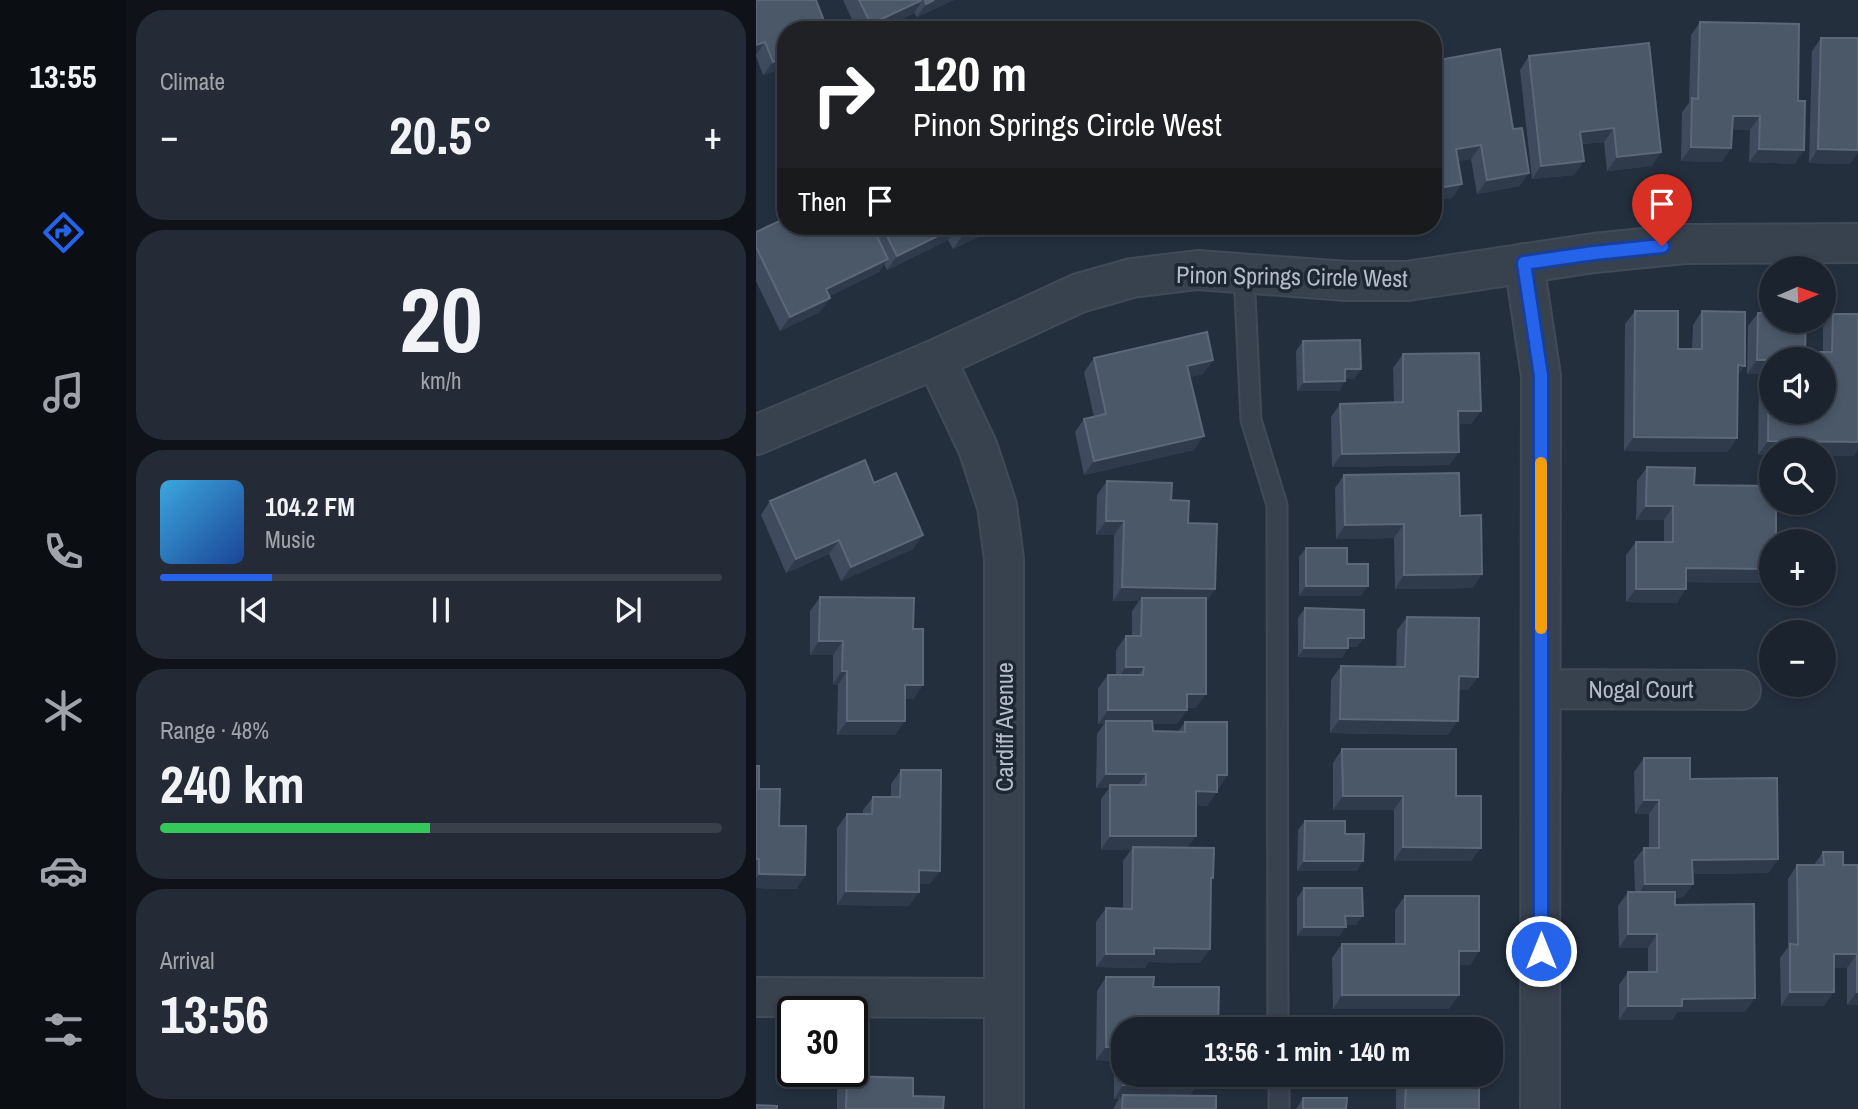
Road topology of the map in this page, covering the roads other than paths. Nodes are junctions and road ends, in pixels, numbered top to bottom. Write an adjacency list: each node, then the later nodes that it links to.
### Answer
1 (1858, 243): 2 (street, Pinon Springs Circle West)
2 (1524, 263): 3 (street, Pinon Springs Circle West); 6 (street)
3 (1244, 274): 4 (street, Pinon Springs Circle West); 10 (lane)
4 (936, 359): 5 (street, Pinon Springs Circle West); 9 (street, Cardiff Avenue)
5 (756, 435)
6 (1541, 689): 7 (street, Nogal Court); 14 (street)
7 (1741, 690)
8 (756, 997): 9 (street)
9 (1004, 998): 12 (street, Cardiff Avenue)
10 (1278, 1017)
11 (1279, 1087): 13 (lane)
12 (1004, 1109)
13 (1279, 1109)
14 (1541, 1109)

